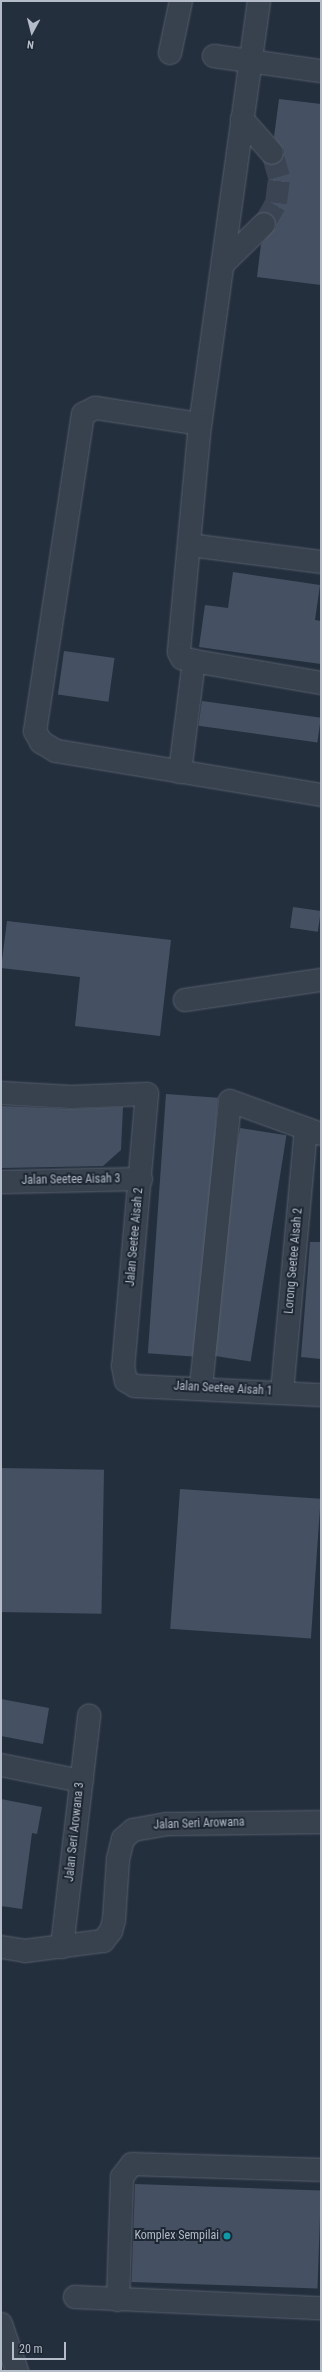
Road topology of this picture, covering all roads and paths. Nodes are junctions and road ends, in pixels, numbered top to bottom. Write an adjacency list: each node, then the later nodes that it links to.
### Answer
1 (181, 1): 3 (street)
2 (259, 1): 5 (street)
3 (170, 53)
4 (214, 56): 5 (street)
5 (250, 60): 6 (street); 7 (street)
6 (321, 71)
7 (242, 119): 8 (street); 10 (street)
8 (272, 153)
9 (264, 224): 10 (street)
10 (223, 264): 11 (street)
11 (200, 424): 12 (street); 16 (street)
12 (190, 545): 13 (street); 14 (street)
13 (321, 562)
14 (194, 661): 15 (street); 16 (street)
15 (321, 683)
16 (180, 772): 17 (street)
17 (321, 795)
18 (321, 980): 19 (street)
19 (185, 1000)
20 (1, 1094): 22 (street, Jalan Seetee Aisah 2)
21 (314, 1131): 25 (street); 26 (street, Lorong Seetee Aisah 2)
22 (141, 1178): 23 (street, Jalan Seetee Aisah 3); 24 (street, Jalan Seetee Aisah 2)
23 (1, 1182)
24 (126, 1381): 25 (street, Jalan Seetee Aisah 1)
25 (201, 1387): 26 (street, Jalan Seetee Aisah 1)
26 (282, 1392): 27 (street, Jalan Seetee Aisah 1)
27 (321, 1395)
28 (89, 1716): 30 (street, Jalan Seri Arowana 3)
29 (1, 1765): 30 (street)
30 (80, 1781): 33 (street, Jalan Seri Arowana 3)
31 (321, 1822): 33 (street, Jalan Seri Arowana)
32 (1, 1947): 33 (street, Jalan Seri Arowana)
33 (62, 1948)
34 (321, 2170): 36 (street)
35 (75, 2297): 36 (street)
36 (118, 2300): 37 (street)
37 (321, 2308)
38 (1, 2324): 39 (street)
39 (17, 2371)

